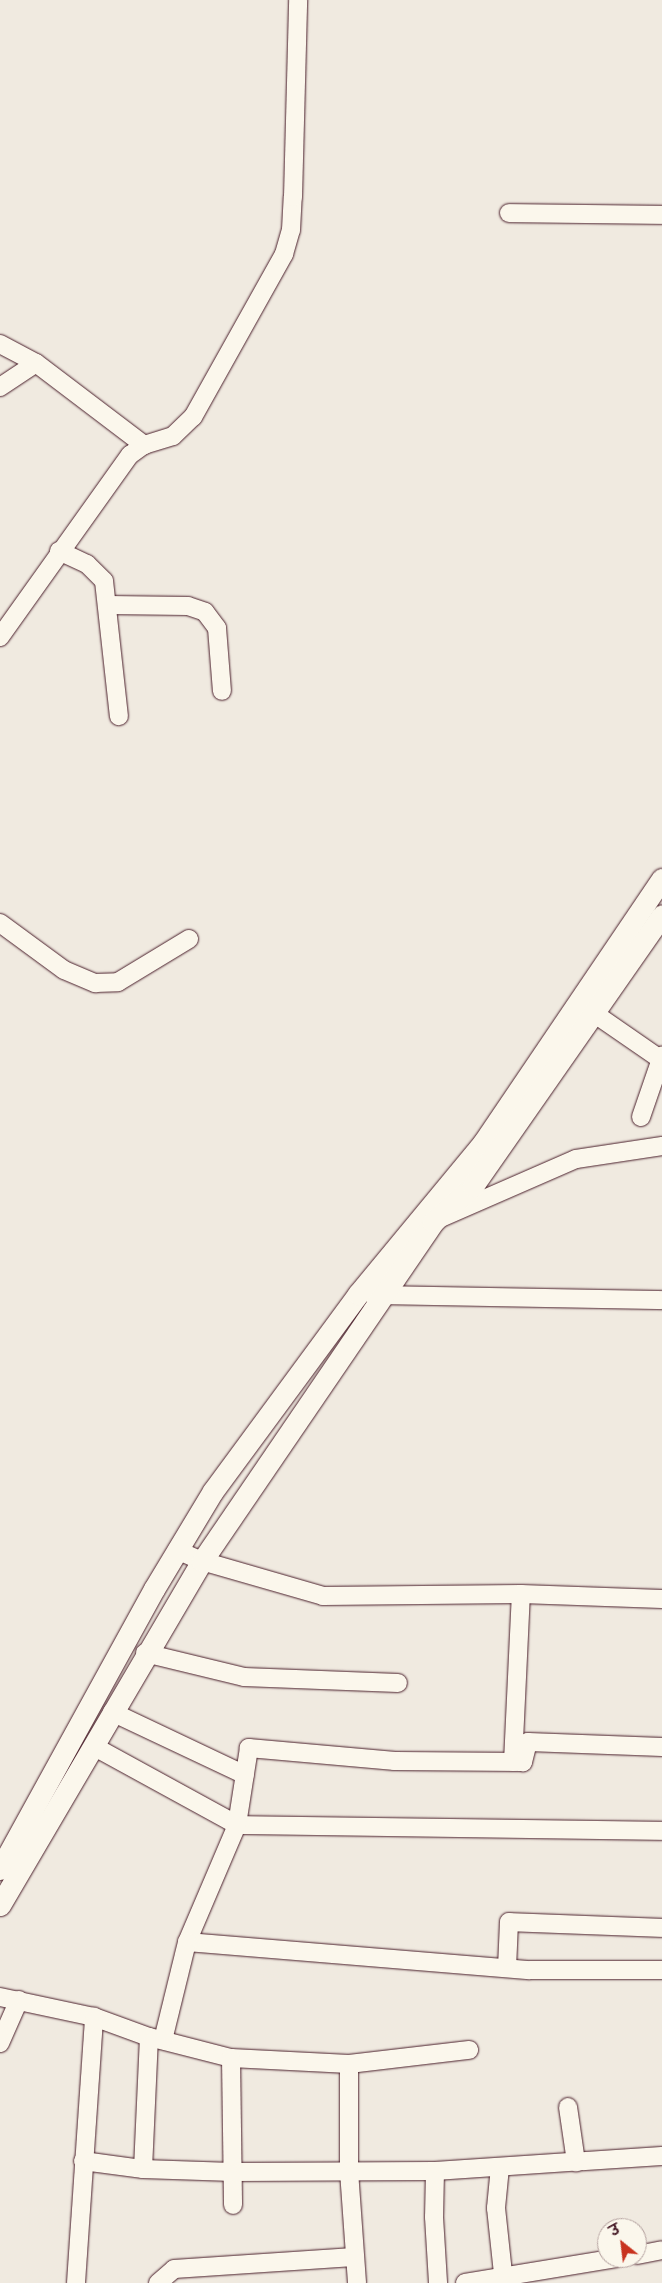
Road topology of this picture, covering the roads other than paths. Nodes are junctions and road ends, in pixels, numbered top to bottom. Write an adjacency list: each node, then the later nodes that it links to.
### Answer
1 (298, 0): 7 (street)
2 (509, 214): 3 (street)
3 (662, 215)
4 (0, 344): 5 (street)
5 (36, 363): 6 (street); 7 (street)
6 (0, 387)
7 (144, 445): 8 (street)
8 (59, 551): 9 (street); 10 (street)
9 (108, 605): 11 (street); 12 (street)
10 (0, 637)
11 (222, 691)
12 (119, 716)
13 (662, 878): 14 (street)
14 (654, 922): 17 (street); 21 (street)
15 (0, 924): 16 (street)
16 (188, 938)
17 (595, 1014): 18 (street); 21 (street)
18 (661, 1057): 19 (street)
19 (641, 1118)
20 (662, 1146): 21 (street)
21 (428, 1219): 22 (street); 23 (street)
22 (358, 1294): 23 (street); 25 (street)
23 (383, 1295): 24 (street); 26 (street)
24 (662, 1300)
25 (176, 1550): 26 (street); 38 (street)
26 (202, 1561): 27 (street); 29 (street)
27 (521, 1594): 28 (street); 34 (street)
28 (662, 1599)
29 (145, 1653): 30 (street); 31 (street)
30 (398, 1683)
31 (112, 1712): 32 (street); 35 (street)
32 (93, 1746): 36 (street); 39 (street)
33 (662, 1748): 34 (street)
34 (513, 1762): 35 (street)
35 (245, 1775): 36 (street)
36 (237, 1825): 37 (street); 41 (street)
37 (662, 1831)
38 (0, 1869)
39 (0, 1905)
40 (662, 1928): 42 (street)
41 (187, 1942): 42 (street); 47 (street)
42 (507, 1968): 43 (street)
43 (662, 1970)
44 (0, 1997): 45 (street)
45 (19, 2000): 46 (street); 48 (street)
46 (94, 2017): 47 (street); 54 (street)
47 (156, 2038): 50 (street); 57 (street)
48 (0, 2043)
49 (469, 2050): 51 (street)
50 (231, 2058): 51 (street); 60 (street)
51 (348, 2064): 58 (street)
52 (568, 2107): 55 (street)
53 (662, 2156): 55 (street)
54 (83, 2161): 57 (street); 67 (street)
55 (576, 2162): 56 (street)
56 (500, 2167): 59 (street); 66 (street)
57 (143, 2169): 60 (street)
58 (349, 2171): 59 (street); 60 (street); 64 (street)
59 (435, 2171): 70 (street)
60 (232, 2172): 61 (street)
61 (233, 2205)
62 (662, 2250): 63 (street)
63 (647, 2253)
64 (354, 2258): 68 (street); 69 (street)
65 (597, 2262): 66 (street)
66 (504, 2280): 71 (street)
67 (76, 2283)
68 (158, 2283)
69 (357, 2283)
70 (438, 2283)
71 (466, 2283)

